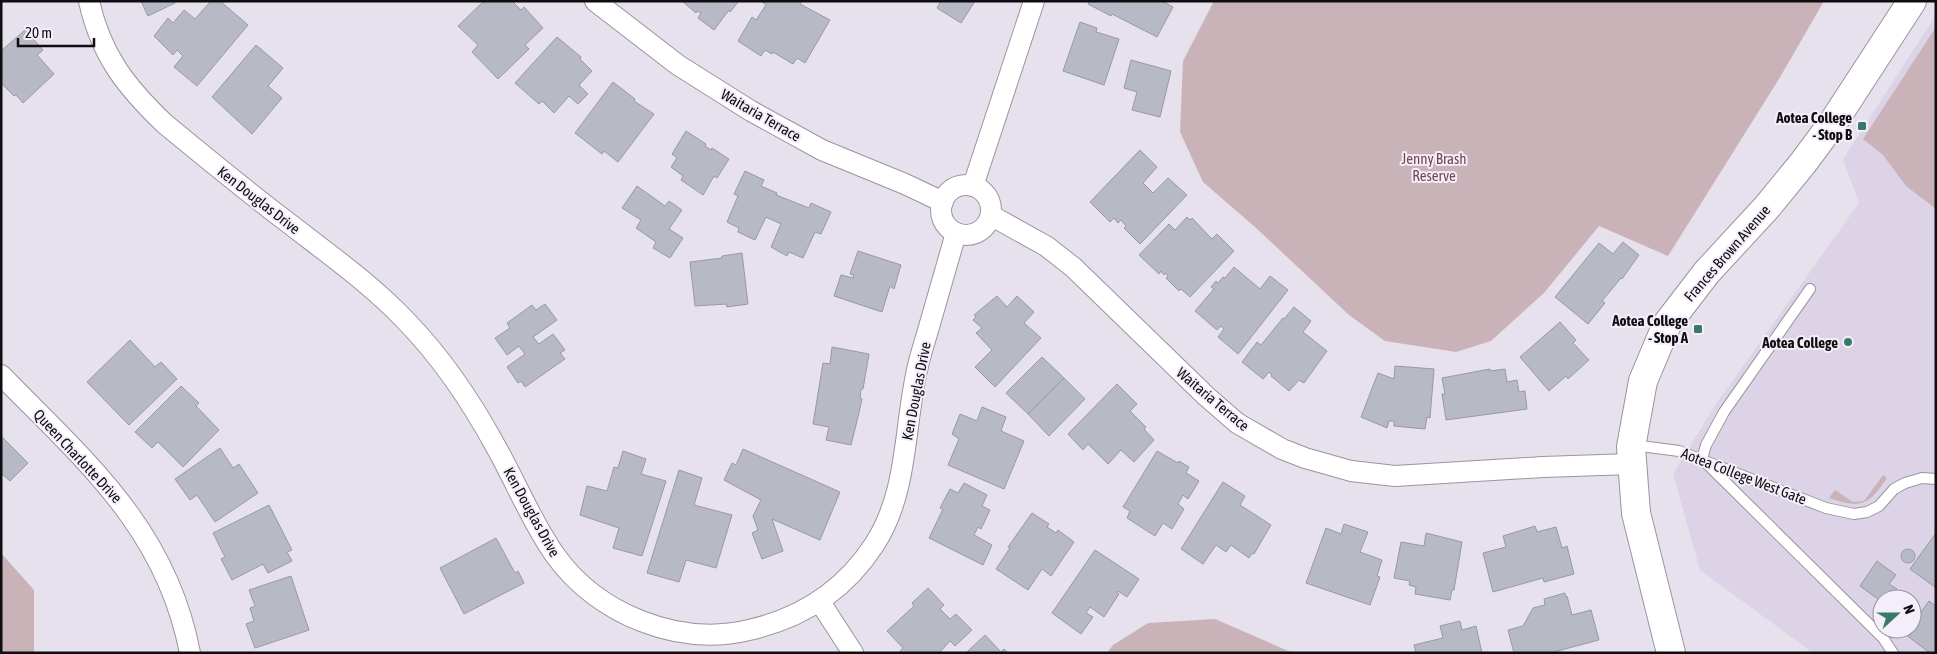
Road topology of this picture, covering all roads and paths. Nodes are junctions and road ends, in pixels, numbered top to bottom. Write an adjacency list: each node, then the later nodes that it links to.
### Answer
1 (89, 1): 14 (street, Ken Douglas Drive)
2 (596, 1): 6 (street, Waitaria Terrace)
3 (1034, 1): 5 (street)
4 (1912, 1): 11 (street, Frances Brown Avenue)
5 (973, 186): 6 (street); 7 (street)
6 (943, 202): 8 (street)
7 (992, 216): 8 (street); 11 (street, Waitaria Terrace)
8 (956, 233): 14 (street, Ken Douglas Drive)
9 (1810, 289): 12 (lane)
10 (1, 375): 15 (street, Queen Charlotte Drive)
11 (1631, 454): 12 (lane, Aotea College West Gate); 17 (street, Frances Brown Avenue)
12 (1702, 459): 13 (lane, Aotea College West Gate); 18 (lane)
13 (1936, 478)
14 (820, 602): 16 (street)
15 (190, 653)
16 (853, 653)
17 (1671, 653)
18 (1894, 653)

